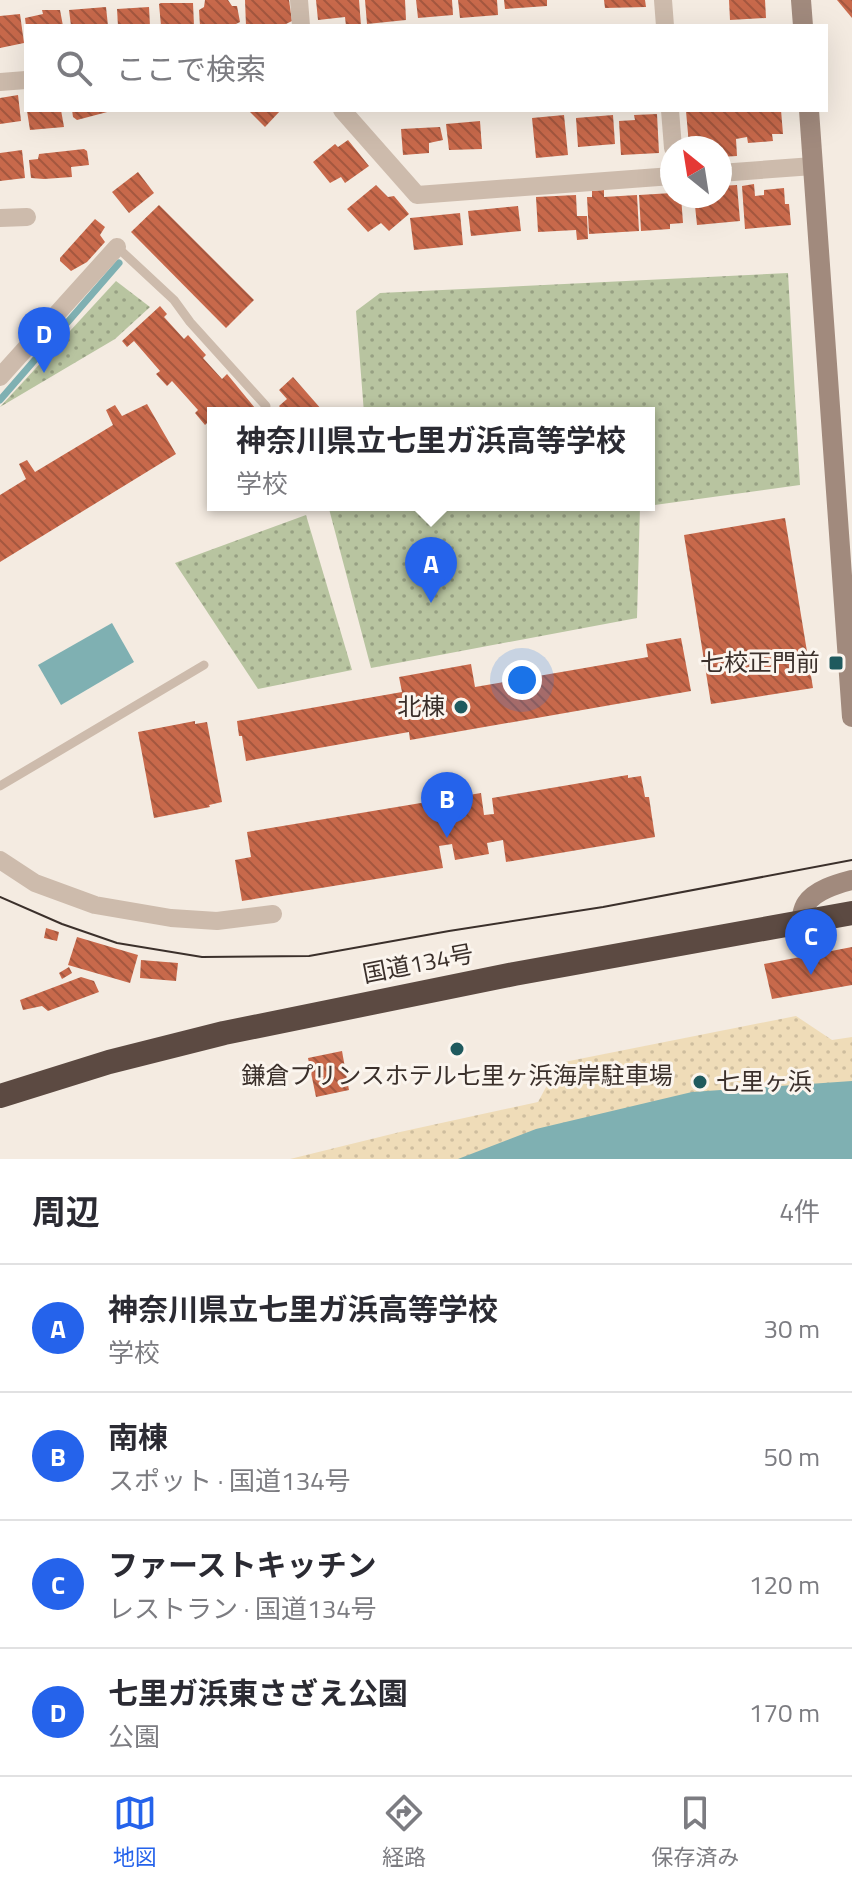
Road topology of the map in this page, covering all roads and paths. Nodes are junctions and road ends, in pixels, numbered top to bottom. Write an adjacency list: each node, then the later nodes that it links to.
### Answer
1 (299, 0): 4 (street)
2 (663, 0): 5 (street)
3 (801, 0): 6 (street)
4 (301, 24)
5 (665, 24)
6 (803, 24)
7 (24, 80): 8 (street)
8 (0, 82)
9 (344, 112): 15 (street)
10 (670, 112): 12 (street)
11 (809, 112): 13 (street)
12 (672, 136)
13 (813, 166): 14 (street); 22 (street)
14 (732, 172)
15 (660, 177)
16 (27, 217): 17 (street)
17 (0, 218)
18 (117, 247): 19 (street); 20 (lane)
19 (0, 377)
20 (266, 406)
21 (204, 665): 23 (lane)
22 (852, 717)
23 (0, 786)
24 (0, 860): 27 (street)
25 (852, 880): 28 (street)
26 (852, 913): 28 (highway, 国道134号)
27 (273, 914)
28 (800, 922): 29 (highway, 国道134号)
29 (0, 1096)

